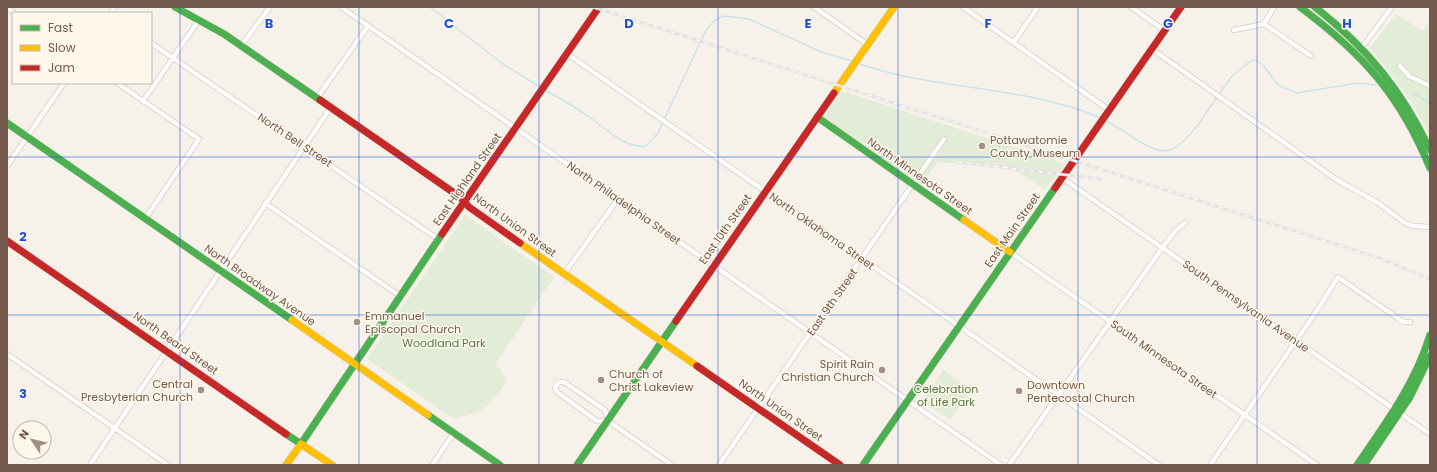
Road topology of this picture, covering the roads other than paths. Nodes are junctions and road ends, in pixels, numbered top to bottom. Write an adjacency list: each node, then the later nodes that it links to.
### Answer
1 (175, 7): 15 (street, North Union Street)
2 (270, 7): 23 (street)
3 (341, 7): 17 (street, North Philadelphia Street)
4 (599, 7): 27 (street, East Highland Street)
5 (814, 7): 22 (street)
6 (894, 7): 22 (street, East 10th Street)
7 (963, 7): 20 (street)
8 (1038, 7): 20 (street)
9 (1131, 7): 18 (street)
10 (1181, 7): 18 (street, East Main Street)
11 (1274, 7): 16 (street)
12 (1300, 7): 26 (street)
13 (1315, 7): 24 (street)
14 (1392, 7): 24 (street)
15 (199, 20): 23 (street, North Union Street); 29 (street)
16 (1264, 24): 19 (street); 28 (street)
17 (368, 26): 34 (street); 40 (street, North Philadelphia Street)
18 (1164, 30): 25 (street, East Main Street)
19 (1234, 30)
20 (1014, 42): 37 (street)
21 (152, 44): 29 (street, North Bell Street)
22 (867, 44): 38 (street, East 10th Street)
23 (241, 46): 34 (street, North Union Street)
24 (1363, 47): 26 (street); 44 (street)
25 (1152, 49): 37 (street, East Main Street); 55 (street)
26 (1356, 52): 46 (street)
27 (566, 53): 40 (street, East Highland Street); 49 (street, North Oklahoma Street)
28 (1311, 56)
29 (173, 58): 35 (street); 43 (street, North Bell Street)
30 (1400, 66): 33 (street)
31 (63, 84): 41 (street)
32 (118, 84): 35 (street)
33 (1430, 86)
34 (317, 98): 36 (street, North Union Street)
35 (143, 101): 53 (street)
36 (331, 107): 43 (street); 51 (street, North Union Street)
37 (1108, 111): 47 (street, East Main Street)
38 (817, 117): 48 (street, North Minnesota Street); 49 (street, East 10th Street)
39 (7, 123): 41 (street, North Broadway Avenue)
40 (516, 128): 50 (street, North Philadelphia Street); 51 (street, East Highland Street)
41 (27, 137): 45 (street); 53 (street, North Broadway Avenue)
42 (944, 139): 48 (street, East 9th Street)
43 (304, 146): 52 (street); 56 (street, North Bell Street)
44 (1430, 150)
45 (7, 166)
46 (1430, 168)
47 (1062, 178): 58 (street, South Pennsylvania Avenue); 59 (street, East Main Street)
48 (913, 185): 59 (street, North Minnesota Street); 60 (street, East 9th Street)
49 (765, 191): 60 (street, North Oklahoma Street); 61 (street, East 10th Street)
50 (618, 199): 61 (street, North Philadelphia Street); 63 (street)
51 (464, 202): 56 (street, East Highland Street); 63 (street, North Union Street)
52 (265, 203): 62 (street); 64 (street)
53 (145, 219): 62 (street, North Broadway Avenue)
54 (1185, 223): 58 (street)
55 (1430, 227)
56 (438, 238): 64 (street, East Highland Street)
57 (7, 241): 73 (street, North Beard Street)
58 (1162, 248): 65 (street); 71 (street, South Pennsylvania Avenue)
59 (1010, 252): 65 (street, South Minnesota Street); 67 (street, East Main Street)
60 (862, 259): 67 (street, North Oklahoma Street); 68 (street, East 9th Street)
61 (714, 265): 68 (street, North Philadelphia Street); 70 (street, East 10th Street)
62 (220, 271): 73 (street); 76 (street, North Broadway Avenue)
63 (564, 274): 70 (street, North Union Street)
64 (400, 296): 76 (street, East Highland Street)
65 (1109, 321): 77 (street); 81 (street, South Minnesota Street)
66 (1410, 322): 71 (street)
67 (959, 326): 77 (street, North Oklahoma Street); 78 (street, East Main Street)
68 (811, 333): 78 (street, North Philadelphia Street); 79 (street, East 9th Street)
69 (1430, 335): 72 (street)
70 (662, 341): 79 (street, North Union Street); 82 (street, East 10th Street)
71 (1295, 341): 80 (street, South Pennsylvania Avenue); 81 (street)
72 (1429, 346): 80 (street)
73 (167, 350): 83 (street); 86 (street, North Beard Street)
74 (7, 354): 83 (street)
75 (1430, 356): 80 (street)
76 (354, 364): 84 (street, North Broadway Avenue); 86 (street, East Highland Street)
77 (1057, 395): 99 (street); 100 (street, North Oklahoma Street)
78 (908, 400): 97 (street, East Main Street); 98 (street, North Philadelphia Street)
79 (758, 407): 95 (street, East 9th Street); 96 (street, North Union Street)
80 (1397, 411): 85 (street, South Pennsylvania Avenue); 103 (street); 104 (street)
81 (1244, 415): 101 (street); 102 (street, South Minnesota Street)
82 (608, 420): 82 (street); 93 (street, East 10th Street); 94 (street)
83 (115, 429): 87 (street); 88 (street)
84 (454, 433): 91 (street); 92 (street, North Broadway Avenue)
85 (1430, 434)
86 (301, 444): 89 (street, East Highland Street); 90 (street, North Beard Street)
87 (90, 465)
88 (168, 465)
89 (286, 465)
90 (332, 465)
91 (432, 465)
92 (500, 465)
93 (577, 465)
94 (672, 465)
95 (719, 465)
96 (840, 465)
97 (863, 465)
98 (1001, 465)
99 (1008, 465)
100 (1159, 465)
101 (1210, 465)
102 (1317, 465)
103 (1357, 465)
104 (1364, 465)

